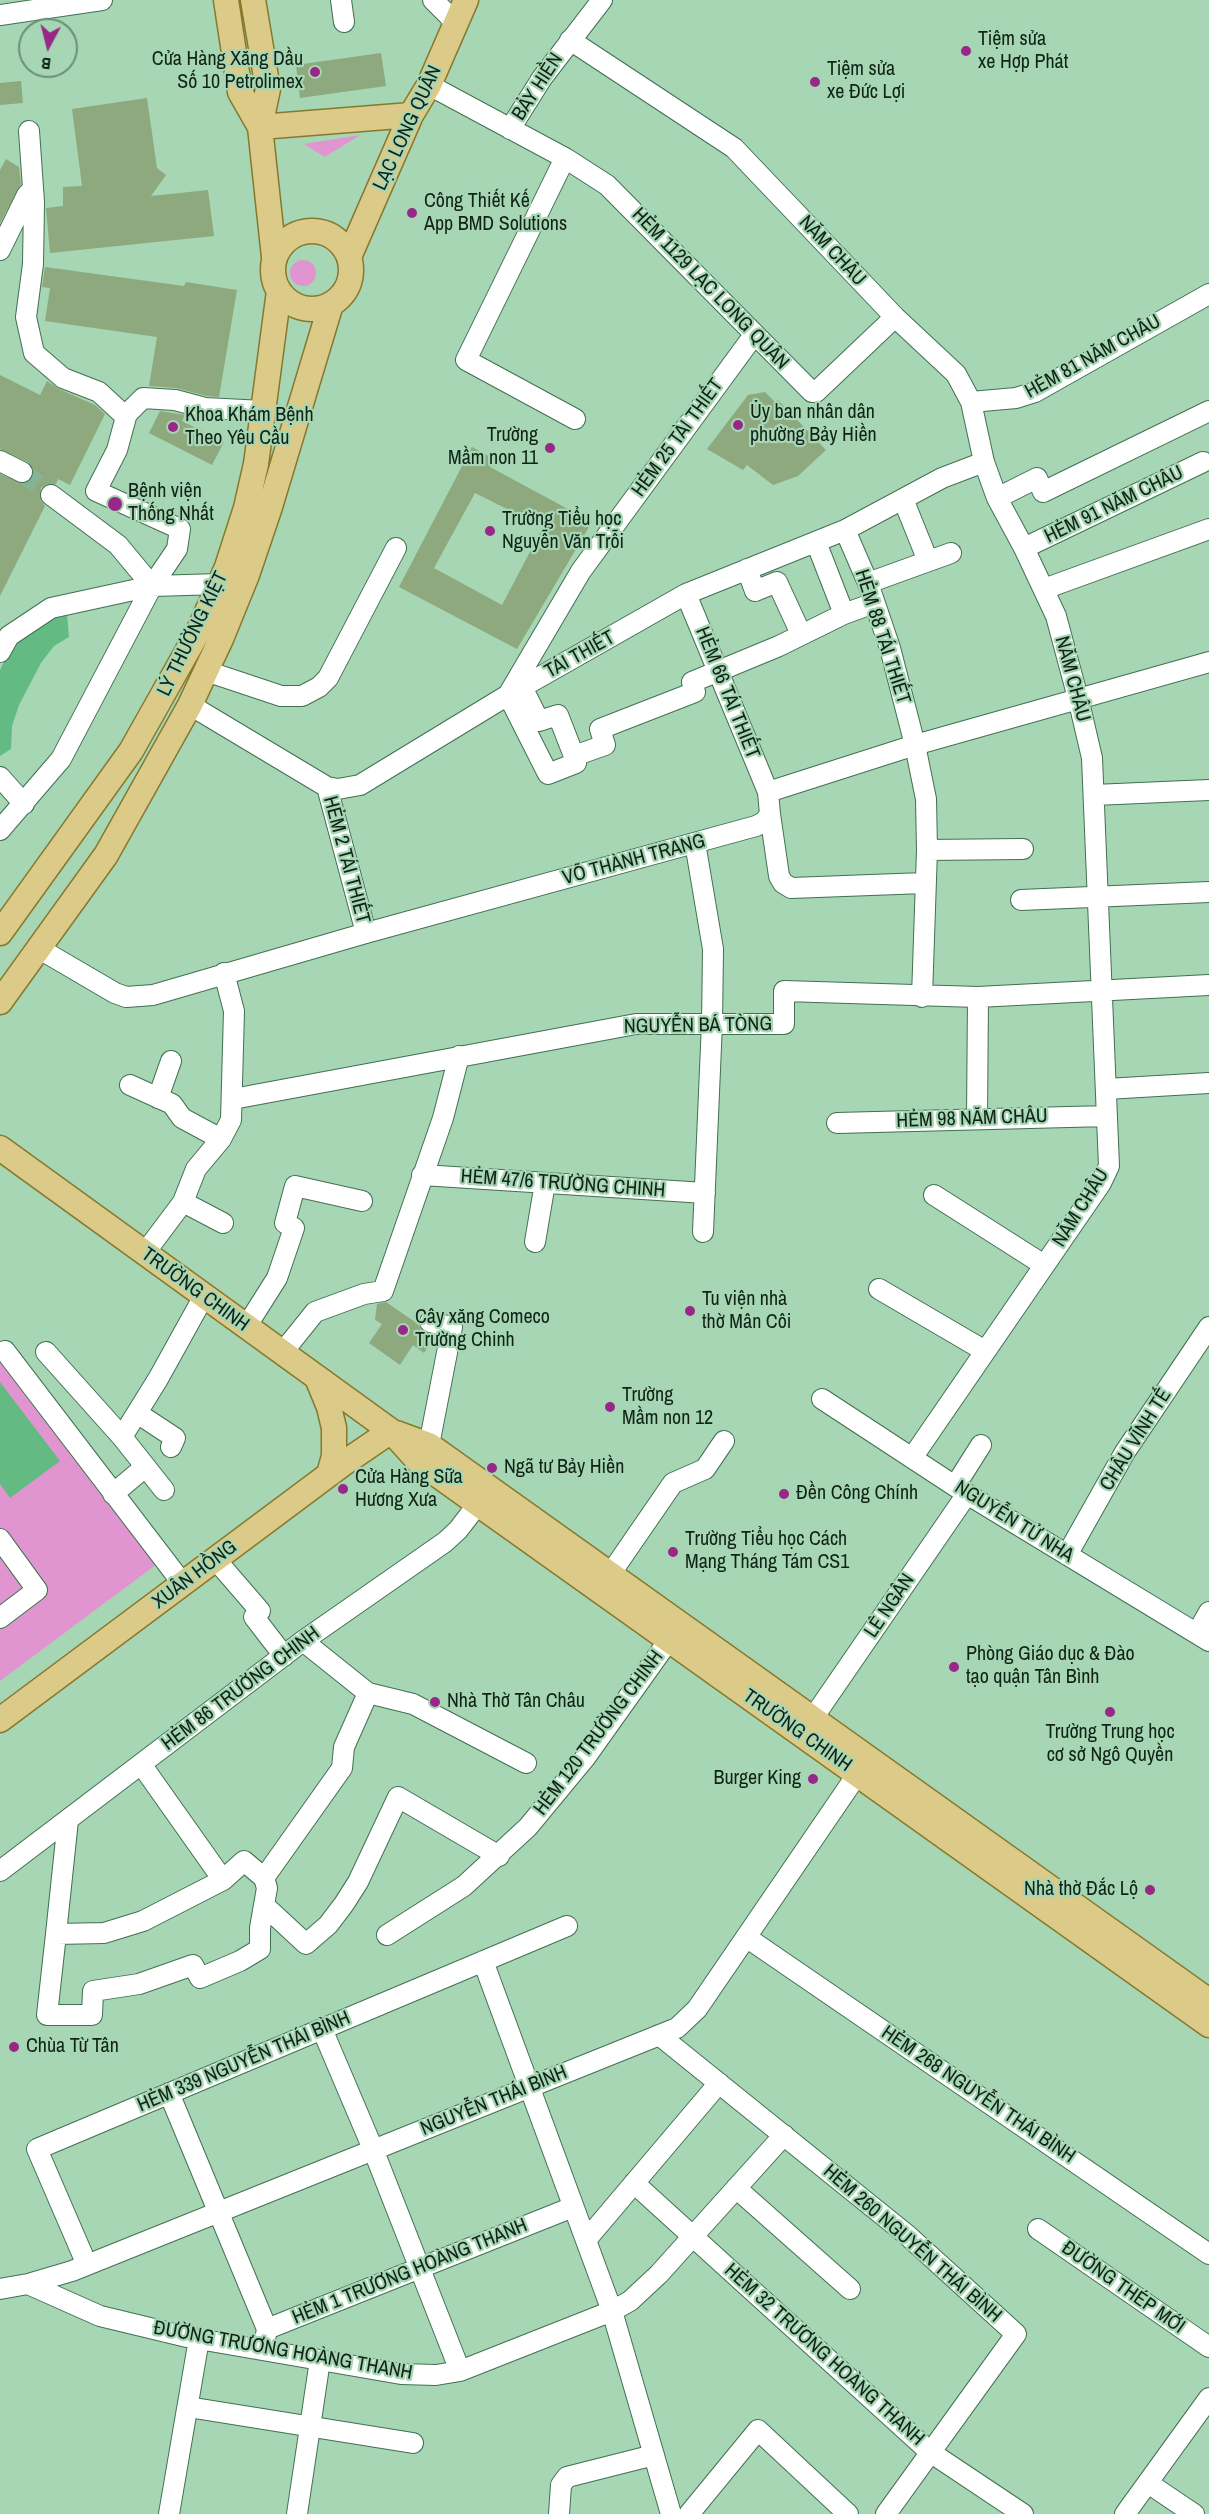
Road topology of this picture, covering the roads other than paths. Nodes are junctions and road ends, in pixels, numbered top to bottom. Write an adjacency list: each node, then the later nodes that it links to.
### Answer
1 (102, 0): 8 (street)
2 (226, 0): 14 (main road)
3 (253, 0): 14 (main road)
4 (341, 0): 9 (street)
5 (433, 0): 10 (street)
6 (466, 0): 10 (main road, LẠC LONG QUÂN)
7 (602, 0): 11 (street, BẢY HIỀN)
8 (0, 15)
9 (344, 22)
10 (456, 23): 12 (main road, LẠC LONG QUÂN)
11 (570, 40): 15 (street, BẢY HIỀN); 25 (street, NĂM CHÂU)
12 (429, 85): 13 (main road, LẠC LONG QUÂN); 15 (street, BẢY HIỀN)
13 (411, 115): 14 (main road); 21 (main road, LẠC LONG QUÂN)
14 (260, 127): 20 (main road)
15 (510, 129): 17 (street, HẺM 1129 LẠC LONG QUÂN)
16 (29, 131): 18 (street)
17 (565, 158): 26 (street, HẺM 1129 LẠC LONG QUÂN); 31 (street)
18 (33, 189): 19 (street); 30 (street)
19 (0, 250)
20 (274, 257): 21 (main road); 22 (main road)
21 (349, 257): 24 (main road)
22 (279, 291): 24 (main road); 28 (main road, LÝ THƯỜNG KIỆT)
23 (1209, 294): 27 (street, HẺM 81 NĂM CHÂU)
24 (331, 304): 57 (main road, LÝ THƯỜNG KIỆT)
25 (895, 317): 26 (street, HẺM 1129 LẠC LONG QUÂN); 27 (street, NĂM CHÂU)
26 (754, 335): 59 (street, HẺM 25 TÀI THIẾT)
27 (971, 402): 33 (street, NĂM CHÂU)
28 (263, 411): 30 (street); 47 (main road, LÝ THƯỜNG KIỆT)
29 (1209, 411): 37 (street)
30 (125, 416): 49 (street)
31 (575, 419)
32 (0, 461): 35 (street)
33 (984, 462): 37 (street, NĂM CHÂU); 38 (street, TÁI THIẾT)
34 (1203, 462): 43 (street, HẺM 91 NĂM CHÂU)
35 (22, 472)
36 (51, 495): 49 (street)
37 (997, 498): 43 (street, NĂM CHÂU)
38 (903, 499): 40 (street, TÁI THIẾT); 45 (street)
39 (1209, 529): 50 (street)
40 (845, 530): 41 (street, TÁI THIẾT); 48 (street, HẺM 88 TÁI THIẾT)
41 (816, 542): 46 (street, TÁI THIẾT); 53 (street)
42 (396, 548): 57 (street)
43 (1024, 548): 50 (street, NĂM CHÂU)
44 (951, 553): 45 (street)
45 (928, 561): 48 (street)
46 (747, 569): 51 (street, TÁI THIẾT); 54 (street)
47 (220, 584): 49 (street); 79 (main road, LÝ THƯỜNG KIỆT)
48 (868, 584): 52 (street, HẺM 88 TÁI THIẾT)
49 (152, 586): 55 (street); 69 (street)
50 (1044, 589): 60 (street, NĂM CHÂU)
51 (686, 594): 58 (street, HẺM 66 TÁI THIẾT); 59 (street, TÁI THIẾT)
52 (874, 603): 53 (street); 62 (street, HẺM 88 TÁI THIẾT)
53 (844, 614): 54 (street)
54 (801, 634): 58 (street)
55 (0, 652)
56 (1209, 662): 60 (street)
57 (206, 671): 61 (main road, LÝ THƯỜNG KIỆT)
58 (720, 672): 63 (street); 67 (street, HẺM 66 TÁI THIẾT)
59 (515, 691): 63 (street); 63 (street); 65 (street, TÁI THIẾT)
60 (1078, 698): 62 (street); 68 (street, NĂM CHÂU)
61 (190, 705): 65 (street); 81 (main road, LÝ THƯỜNG KIỆT)
62 (915, 745): 67 (street); 74 (street, HẺM 88 TÁI THIẾT)
63 (574, 756)
64 (0, 777): 69 (street)
65 (327, 787): 80 (street, HẺM 2 TÁI THIẾT)
66 (1209, 790): 68 (street)
67 (768, 792): 70 (street)
68 (1094, 795): 77 (street, NĂM CHÂU)
69 (24, 804): 71 (street)
70 (770, 814): 72 (street, VÕ THÀNH TRANG); 75 (street)
71 (0, 830)
72 (695, 843): 80 (street, VÕ THÀNH TRANG); 88 (street)
73 (1023, 849): 74 (street)
74 (927, 850): 75 (street, HẺM 88 TÁI THIẾT)
75 (924, 883): 85 (street, HẺM 88 TÁI THIẾT)
76 (1209, 892): 77 (street)
77 (1098, 897): 78 (street); 84 (street, NĂM CHÂU)
78 (1021, 900)
79 (0, 933)
80 (366, 933): 82 (street, VÕ THÀNH TRANG)
81 (38, 948): 82 (street, VÕ THÀNH TRANG); 87 (main road, LÝ THƯỜNG KIỆT)
82 (224, 973): 95 (street)
83 (1209, 985): 84 (street, NGUYỄN BÁ TÒNG)
84 (1102, 990): 86 (street, NGUYỄN BÁ TÒNG); 93 (street, NĂM CHÂU)
85 (922, 997): 86 (street, NGUYỄN BÁ TÒNG); 88 (street, NGUYỄN BÁ TÒNG)
86 (978, 997): 97 (street)
87 (2, 1001)
88 (712, 1023): 89 (street, NGUYỄN BÁ TÒNG); 106 (street)
89 (459, 1056): 95 (street, NGUYỄN BÁ TÒNG); 104 (street)
90 (171, 1061): 94 (street)
91 (1209, 1083): 93 (street)
92 (130, 1085): 94 (street)
93 (1106, 1089): 96 (street, NĂM CHÂU)
94 (158, 1098): 100 (street)
95 (232, 1099): 100 (street)
96 (1107, 1116): 97 (street, HẺM 98 NĂM CHÂU); 114 (street, NĂM CHÂU)
97 (977, 1119): 98 (street, HẺM 98 NĂM CHÂU)
98 (837, 1123)
99 (0, 1137): 103 (main road)
100 (221, 1139): 109 (street)
101 (0, 1148): 103 (main road, TRƯỜNG CHINH)
102 (0, 1160): 103 (main road)
103 (29, 1170): 113 (main road, TRƯỜNG CHINH)
104 (422, 1175): 105 (street, HẺM 47/6 TRƯỜNG CHINH); 123 (street)
105 (545, 1183): 106 (street, HẺM 47/6 TRƯỜNG CHINH); 112 (street)
106 (705, 1193): 111 (street)
107 (934, 1195): 114 (street)
108 (362, 1201): 118 (street)
109 (183, 1202): 110 (street); 113 (street)
110 (223, 1223)
111 (703, 1232)
112 (535, 1242)
113 (144, 1254): 116 (main road, TRƯỜNG CHINH)
114 (1044, 1265): 121 (street, NĂM CHÂU)
115 (879, 1289): 121 (street)
116 (204, 1296): 118 (main road, TRƯỜNG CHINH); 126 (street)
117 (430, 1322): 130 (street)
118 (246, 1327): 123 (main road, TRƯỜNG CHINH)
119 (1209, 1327): 141 (street, CHÂU VĨNH TẾ)
120 (5, 1351): 138 (street)
121 (985, 1351): 133 (street, NĂM CHÂU)
122 (46, 1352): 128 (street)
123 (282, 1353): 124 (main road, TRƯỜNG CHINH)
124 (317, 1378): 127 (main road, TRƯỜNG CHINH); 135 (main road)
125 (822, 1399): 133 (street, NGUYỄN TỬ NHA)
126 (137, 1413): 128 (street); 132 (street)
127 (391, 1431): 130 (main road, TRƯỜNG CHINH); 135 (main road, XUÂN HỒNG); 139 (main road, TRƯỜNG CHINH)
128 (122, 1437): 134 (street)
129 (724, 1442): 143 (street)
130 (429, 1445): 143 (main road, TRƯỜNG CHINH)
131 (981, 1445): 137 (street, LÊ NGÂN)
132 (171, 1447)
133 (912, 1458): 137 (street, NGUYỄN TỬ NHA)
134 (146, 1467): 136 (street); 138 (street)
135 (329, 1474): 142 (main road, XUÂN HỒNG)
136 (164, 1490)
137 (961, 1490): 141 (street, NGUYỄN TỬ NHA); 152 (street, LÊ NGÂN)
138 (113, 1494): 144 (street)
139 (478, 1504): 143 (main road, TRƯỜNG CHINH); 149 (street, HẺM 86 TRƯỜNG CHINH)
140 (0, 1539): 146 (street)
141 (1067, 1556): 147 (street, NGUYỄN TỬ NHA)
142 (216, 1560): 144 (main road, XUÂN HỒNG); 150 (street)
143 (604, 1582): 148 (main road, TRƯỜNG CHINH); 152 (main road, TRƯỜNG CHINH)
144 (183, 1584): 153 (main road, XUÂN HỒNG)
145 (1209, 1612): 147 (street)
146 (0, 1618)
147 (1203, 1637)
148 (669, 1640): 156 (main road, TRƯỜNG CHINH); 158 (street, HẺM 120 TRƯỜNG CHINH)
149 (303, 1641): 150 (street, HẺM 86 TRƯỜNG CHINH); 151 (street)
150 (284, 1656): 155 (street, HẺM 86 TRƯỜNG CHINH)
151 (368, 1693): 154 (street); 160 (street)
152 (813, 1718): 156 (main road, TRƯỜNG CHINH)
153 (0, 1720)
154 (526, 1763)
155 (141, 1764): 157 (street, HẺM 86 TRƯỜNG CHINH); 161 (street)
156 (863, 1766): 166 (street, NGUYỄN THÁI BÌNH); 168 (main road, TRƯỜNG CHINH); 169 (main road, TRƯỜNG CHINH)
157 (68, 1820): 159 (street, HẺM 86 TRƯỜNG CHINH); 164 (street)
158 (499, 1856): 162 (street); 165 (street, HẺM 120 TRƯỜNG CHINH)
159 (0, 1871)
160 (264, 1878): 161 (street); 162 (street)
161 (223, 1880): 164 (street)
162 (265, 1906): 164 (street)
163 (567, 1926): 167 (street, HẺM 339 NGUYỄN THÁI BÌNH)
164 (56, 1934)
165 (387, 1935)
166 (746, 1937): 171 (street, NGUYỄN THÁI BÌNH); 184 (street, HẺM 268 NGUYỄN THÁI BÌNH)
167 (483, 1962): 170 (street, HẺM 339 NGUYỄN THÁI BÌNH); 173 (street)
168 (1209, 2001)
169 (1209, 2025)
170 (322, 2029): 174 (street, HẺM 339 NGUYỄN THÁI BÌNH); 176 (street)
171 (659, 2035): 172 (street, HẺM 260 NGUYỄN THÁI BÌNH); 173 (street, NGUYỄN THÁI BÌNH)
172 (719, 2083): 175 (street, HẺM 260 NGUYỄN THÁI BÌNH); 177 (street)
173 (529, 2086): 176 (street, NGUYỄN THÁI BÌNH); 179 (street)
174 (169, 2093): 180 (street); 185 (street, HẺM 339 NGUYỄN THÁI BÌNH)
175 (784, 2135): 178 (street, ĐƯỜNG TRƯƠNG HOÀNG THANH); 201 (street, HẺM 260 NGUYỄN THÁI BÌNH)
176 (373, 2149): 180 (street, NGUYỄN THÁI BÌNH); 186 (street)
177 (634, 2183): 182 (street, HẺM 32 TRƯƠNG HOÀNG THANH); 183 (street)
178 (736, 2188): 182 (street, ĐƯỜNG TRƯƠNG HOÀNG THANH); 189 (street)
179 (573, 2207): 183 (street); 186 (street, HẺM 1 TRƯƠNG HOÀNG THANH)
180 (218, 2211): 185 (street, NGUYỄN THÁI BÌNH); 191 (street)
181 (1038, 2229): 193 (street, ĐƯỜNG THÉP MỚI)
182 (693, 2236): 190 (street, ĐƯỜNG TRƯƠNG HOÀNG THANH); 201 (street, HẺM 32 TRƯƠNG HOÀNG THANH)
183 (586, 2240): 190 (street)
184 (1209, 2254)
185 (87, 2265): 187 (street, NGUYỄN THÁI BÌNH)
186 (419, 2268): 191 (street, HẺM 1 TRƯƠNG HOÀNG THANH); 196 (street)
187 (28, 2284): 188 (street, NGUYỄN THÁI BÌNH); 192 (street, ĐƯỜNG TRƯƠNG HOÀNG THANH)
188 (0, 2289)
189 (850, 2289)
190 (612, 2311): 196 (street, ĐƯỜNG TRƯƠNG HOÀNG THANH); 202 (street)
191 (267, 2329): 194 (street, HẺM 1 TRƯƠNG HOÀNG THANH)
192 (199, 2340): 194 (street, ĐƯỜNG TRƯƠNG HOÀNG THANH); 198 (street)
193 (1209, 2347)
194 (263, 2350): 195 (street, ĐƯỜNG TRƯƠNG HOÀNG THANH)
195 (320, 2360): 196 (street, ĐƯỜNG TRƯƠNG HOÀNG THANH); 199 (street)
196 (460, 2371)
197 (1209, 2398): 203 (street)
198 (188, 2407): 199 (street); 204 (street)
199 (310, 2427): 200 (street); 205 (street)
200 (413, 2443)
201 (930, 2452): 210 (street, HẺM 260 NGUYỄN THÁI BÌNH); 211 (street, HẺM 32 TRƯƠNG HOÀNG THANH)
202 (654, 2456): 206 (street); 207 (street)
203 (1148, 2483): 212 (street); 213 (street)
204 (169, 2514)
205 (297, 2514)
206 (559, 2514)
207 (671, 2514)
208 (689, 2514): 209 (street)
209 (848, 2514)
210 (886, 2514)
211 (1023, 2514)
212 (1125, 2514)
213 (1194, 2514)

